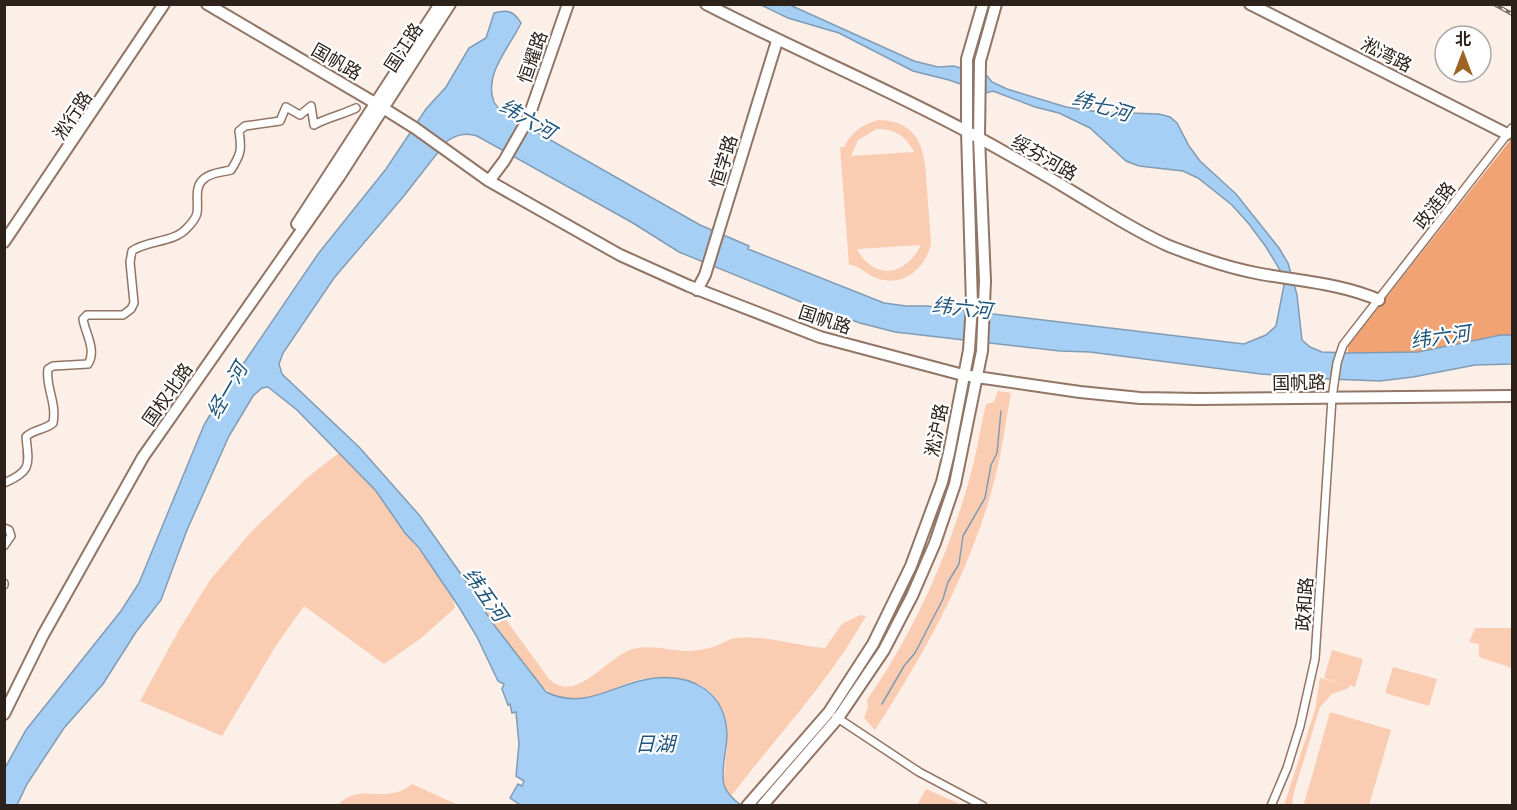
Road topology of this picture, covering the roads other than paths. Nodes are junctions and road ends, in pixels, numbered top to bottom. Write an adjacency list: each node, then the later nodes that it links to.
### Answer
1 (164, 4): 17 (main road, 淞行路)
2 (207, 4): 11 (main road, 国帆路)
3 (440, 4): 11 (main road, 国江路)
4 (450, 4): 11 (main road, 国江路)
5 (568, 4): 16 (main road, 恒耀路)
6 (706, 4): 10 (main road, 绥芬河路)
7 (983, 4): 13 (main road, 淞沪路)
8 (996, 4): 15 (main road)
9 (1251, 4): 14 (main road, 淞湾路)
10 (777, 41): 13 (main road, 绥芬河路); 18 (main road, 恒学路)
11 (379, 105): 16 (main road, 国帆路); 28 (main road, 国权北路); 29 (main road, 国权北路)
12 (356, 108): 25 (street)
13 (967, 131): 15 (main road, 绥芬河路); 21 (main road, 淞沪路)
14 (1510, 131): 19 (street, 政涟路)
15 (979, 138): 19 (main road, 绥芬河路); 22 (main road, 淞沪路)
16 (489, 181): 18 (main road, 国帆路)
17 (4, 242)
18 (698, 290): 21 (main road, 国帆路)
19 (1379, 300): 20 (street, 政涟路)
20 (1343, 345): 24 (street, 政和路)
21 (963, 375): 22 (main road, 国帆路); 30 (main road, 淞沪路)
22 (975, 377): 24 (main road, 国帆路); 30 (main road, 淞沪路)
23 (1512, 396): 24 (main road, 国帆路)
24 (1332, 398): 34 (street, 政和路)
25 (4, 483)
26 (4, 528): 27 (street)
27 (4, 546)
28 (4, 699)
29 (4, 714)
30 (834, 715): 31 (main road, 淞沪路); 32 (main road, 淞沪路); 33 (street)
31 (749, 803)
32 (762, 806)
33 (983, 806)
34 (1271, 806)

